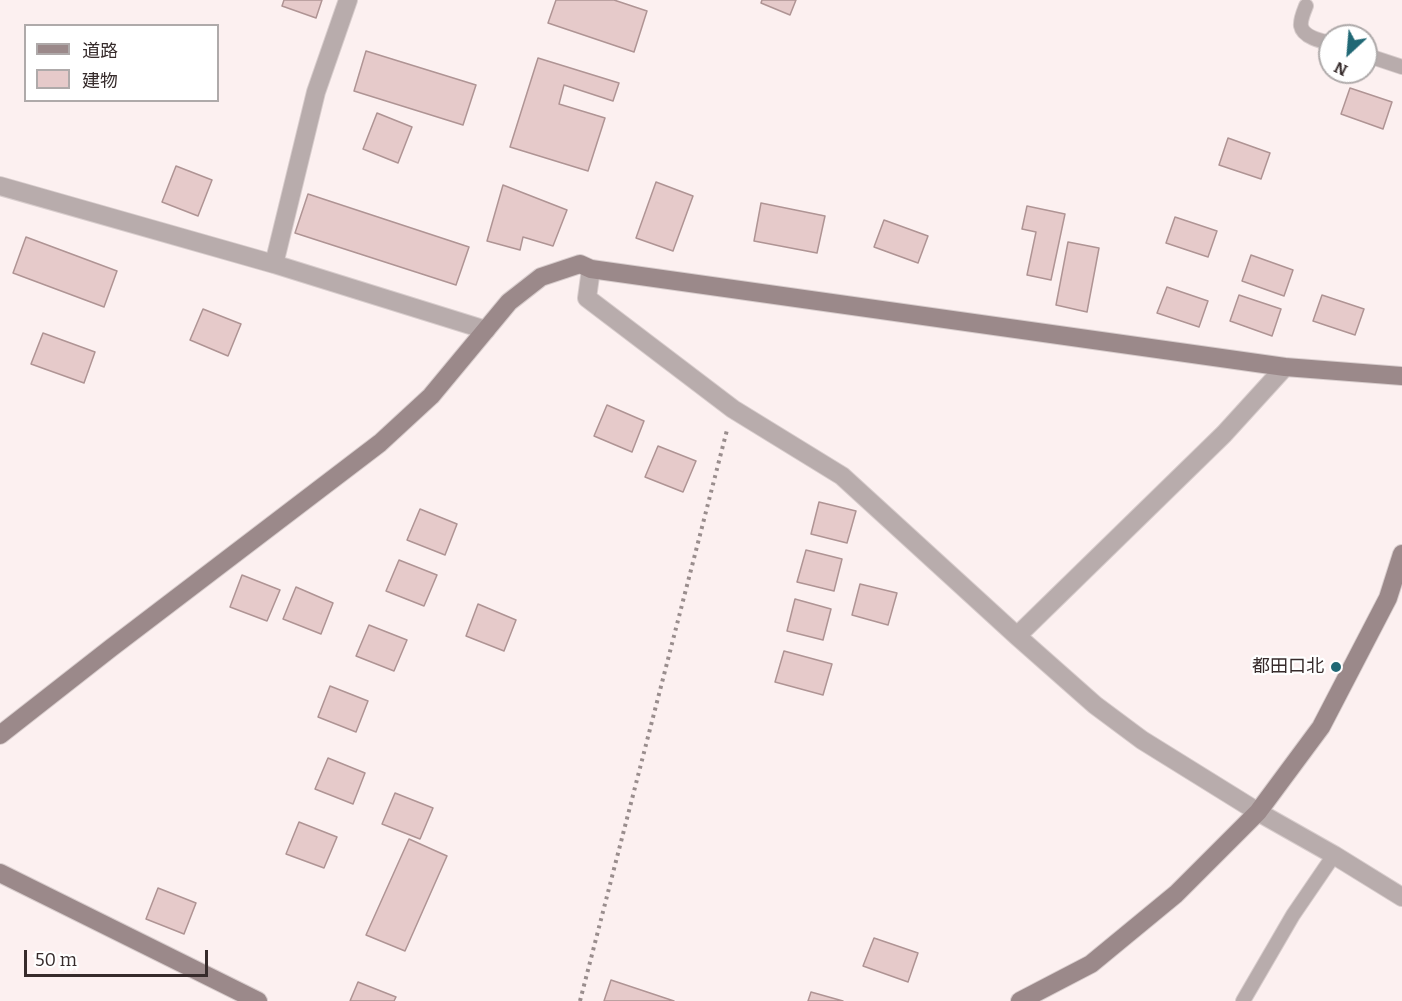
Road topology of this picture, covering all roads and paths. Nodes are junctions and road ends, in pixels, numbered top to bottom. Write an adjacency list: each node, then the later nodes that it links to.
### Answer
1 (348, 0): 7 (street)
2 (1306, 6): 3 (lane)
3 (1318, 39)
4 (1378, 59): 5 (lane)
5 (1402, 67)
6 (0, 186): 7 (street)
7 (274, 264): 9 (street)
8 (591, 269): 9 (street); 10 (street); 12 (street)
9 (486, 330): 15 (street)
10 (1285, 367): 11 (street); 14 (street)
11 (1402, 376)
12 (733, 409): 14 (street); 21 (path)
13 (1402, 555): 16 (street)
14 (1017, 636): 16 (street)
15 (0, 735)
16 (1258, 812): 17 (street); 22 (street)
17 (1334, 855): 19 (street); 23 (lane)
18 (0, 873): 20 (street)
19 (1402, 897)
20 (258, 1001)
21 (580, 1001)
22 (1020, 1001)
23 (1243, 1001)

